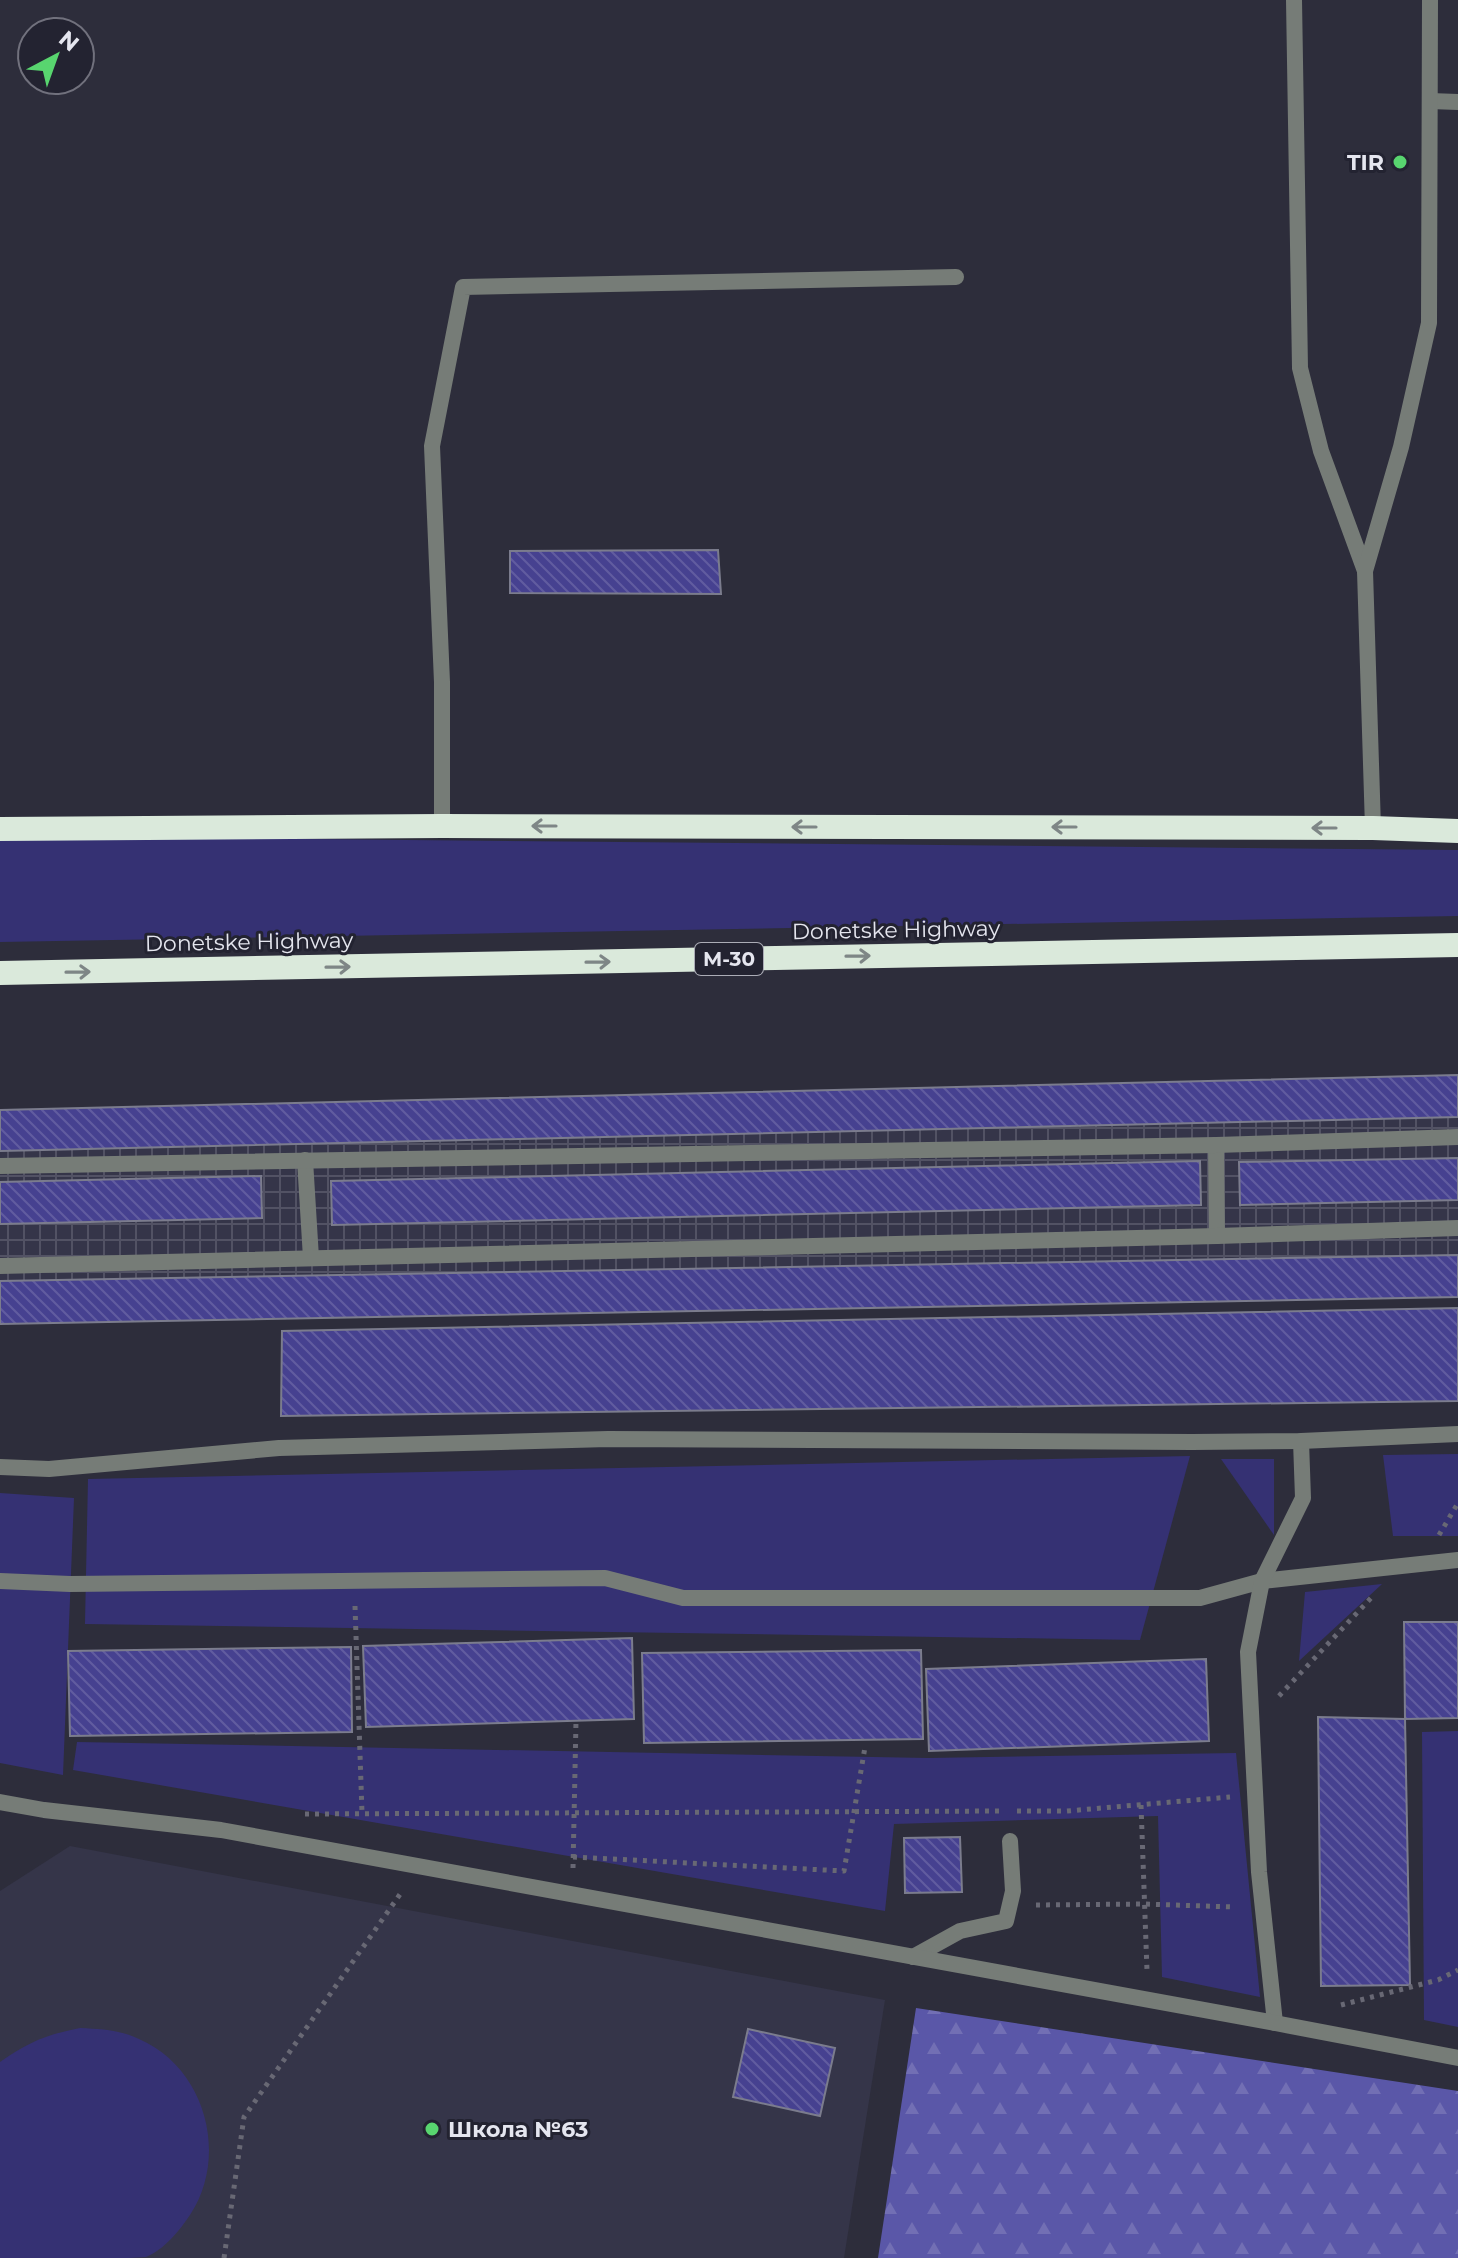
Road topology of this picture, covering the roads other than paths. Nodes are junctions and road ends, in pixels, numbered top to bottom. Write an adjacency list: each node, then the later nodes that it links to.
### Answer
1 (1294, 0): 6 (street)
2 (1430, 0): 3 (street)
3 (1430, 101): 4 (street); 6 (street)
4 (1458, 102)
5 (956, 277): 7 (street)
6 (1365, 571): 8 (street)
7 (442, 826): 8 (highway, one-way to 7); 9 (highway)
8 (1373, 828): 10 (highway)
9 (0, 829)
10 (1458, 831)
11 (1458, 945): 12 (highway, Donetske Highway / М-30, one-way to 11)
12 (0, 973)
13 (1458, 1137): 14 (street)
14 (1216, 1145): 15 (street); 18 (street)
15 (305, 1160): 16 (street); 19 (street)
16 (0, 1166)
17 (1458, 1228): 18 (street)
18 (1217, 1236): 19 (street)
19 (311, 1258): 20 (street)
20 (0, 1266)
21 (1458, 1434): 22 (street)
22 (1301, 1441): 23 (street); 26 (street)
23 (0, 1467)
24 (1458, 1560): 26 (street)
25 (0, 1581): 26 (street)
26 (1262, 1581): 30 (street)
27 (0, 1802): 29 (street)
28 (1010, 1841): 29 (street)
29 (913, 1957): 30 (street)
30 (1275, 2023): 31 (street)
31 (1458, 2058)

